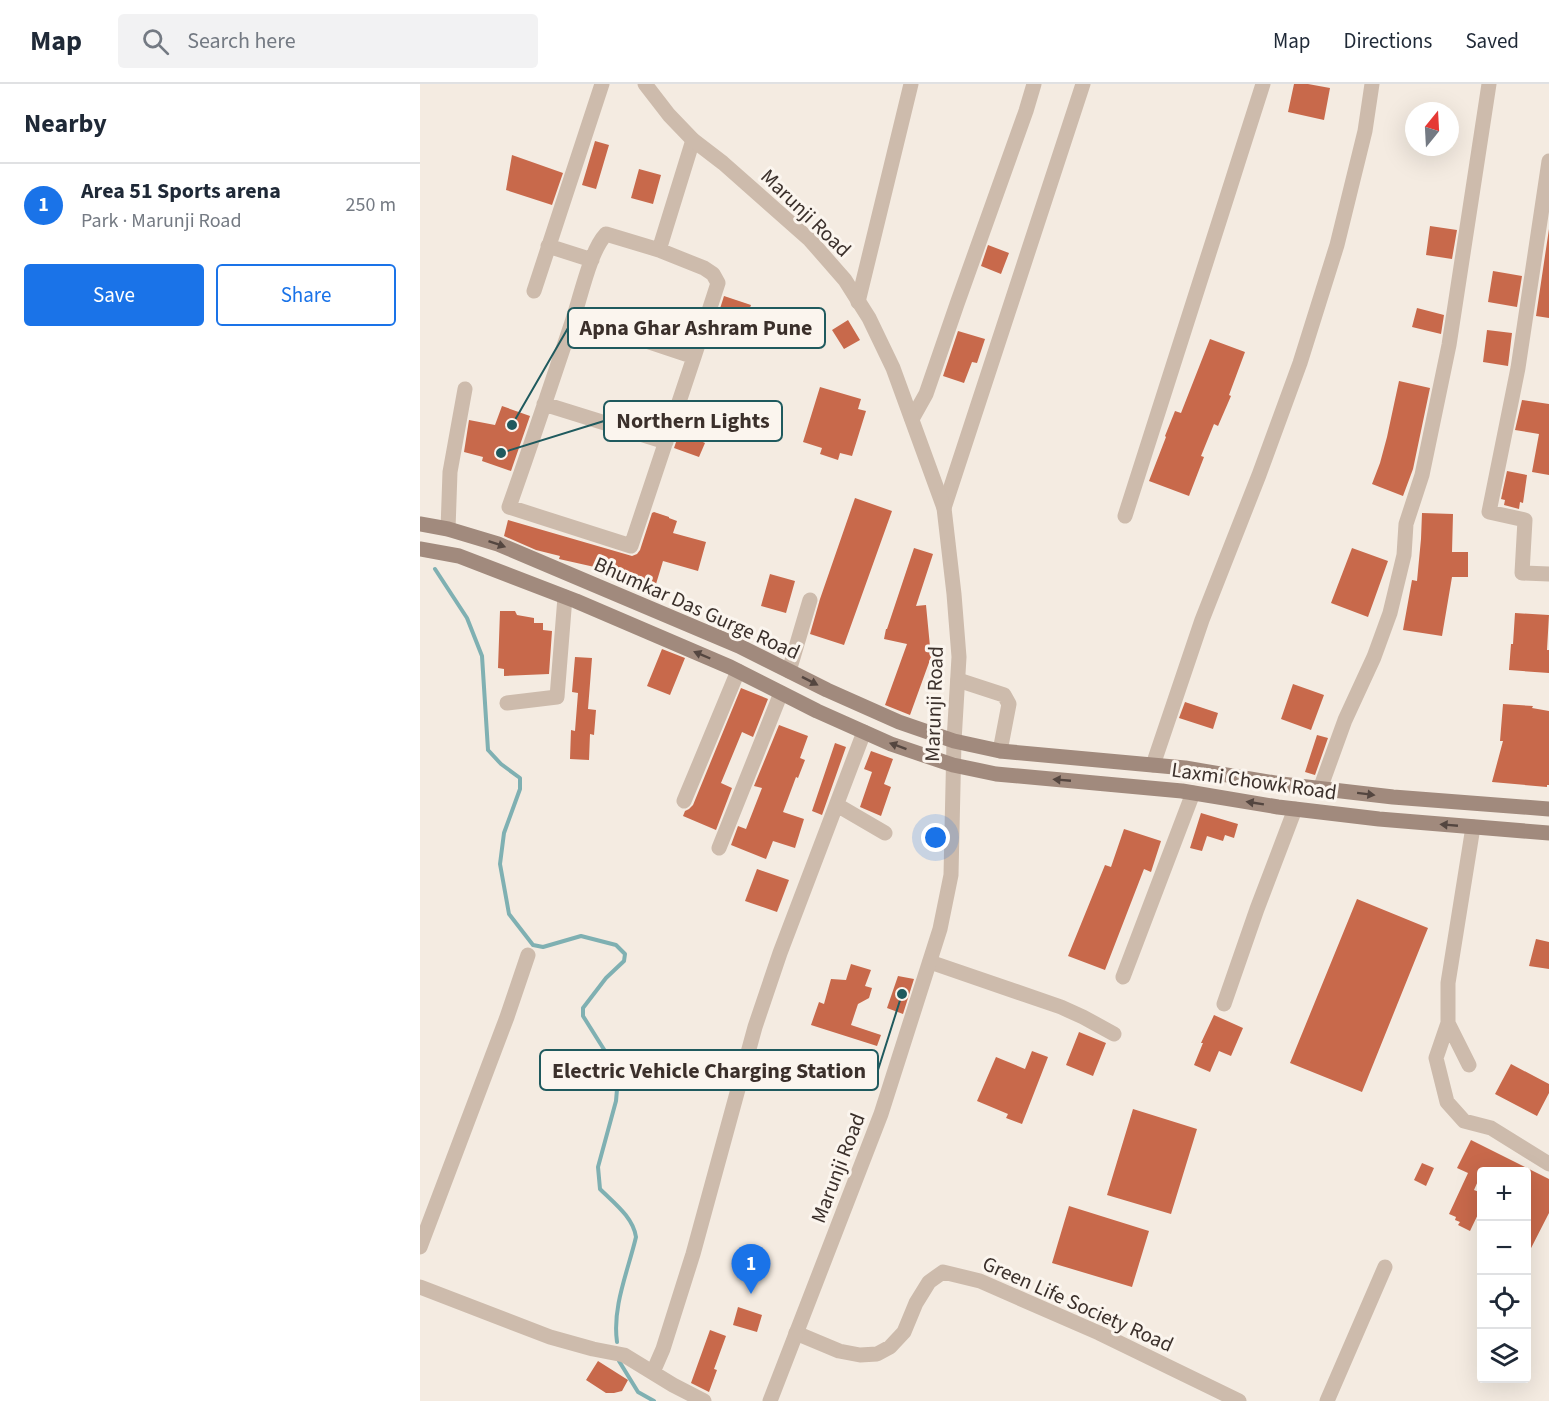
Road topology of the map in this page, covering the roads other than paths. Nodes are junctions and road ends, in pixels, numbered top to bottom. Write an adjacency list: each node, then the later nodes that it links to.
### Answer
1 (602, 84): 11 (street)
2 (645, 84): 9 (street, Marunji Road)
3 (911, 84): 15 (street)
4 (1034, 84): 20 (street)
5 (1083, 84): 22 (street)
6 (1263, 84): 23 (street)
7 (1372, 84): 43 (street)
8 (1489, 84): 44 (street)
9 (693, 140): 12 (street); 15 (street, Marunji Road)
10 (1549, 161): 29 (street)
11 (548, 246): 13 (street); 14 (street)
12 (659, 250): 13 (street); 17 (street)
13 (592, 260): 16 (street)
14 (534, 291)
15 (858, 302): 20 (street, Marunji Road)
16 (574, 317): 17 (street); 19 (street)
17 (694, 357): 21 (street)
18 (465, 389): 25 (street)
19 (544, 404): 21 (street); 21 (street)
20 (912, 419): 22 (street, Marunji Road)
21 (666, 442)
22 (944, 508): 36 (street, Marunji Road)
23 (1125, 516)
24 (420, 524): 25 (main road, Bhumkar Das Gurge Road)
25 (448, 529): 26 (main road, Bhumkar Das Gurge Road)
26 (465, 534): 28 (main road); 30 (main road, Bhumkar Das Gurge Road, one-way to 30)
27 (420, 549): 28 (main road, Bhumkar Das Gurge Road)
28 (459, 556): 31 (main road, Bhumkar Das Gurge Road)
29 (1549, 574)
30 (585, 581): 31 (main road); 33 (main road, Bhumkar Das Gurge Road)
31 (571, 599): 34 (main road, Bhumkar Das Gurge Road, one-way to 31); 38 (street)
32 (810, 600): 35 (street)
33 (747, 650): 34 (main road); 35 (main road, Bhumkar Das Gurge Road)
34 (738, 671): 37 (main road, Bhumkar Das Gurge Road); 46 (street)
35 (789, 671): 40 (main road, Bhumkar Das Gurge Road, one-way to 40)
36 (958, 680): 40 (street, Marunji Road); 41 (street)
37 (781, 693): 39 (main road, Bhumkar Das Gurge Road); 54 (street)
38 (507, 703)
39 (864, 732): 42 (main road, Bhumkar Das Gurge Road, one-way to 39); 47 (street)
40 (954, 741): 41 (main road, Laxmi Chowk Road); 42 (street, Marunji Road)
41 (1000, 751): 43 (main road, Laxmi Chowk Road)
42 (953, 765): 45 (main road, Laxmi Chowk Road, one-way to 42); 56 (street, Marunji Road)
43 (1153, 765): 44 (main road, Laxmi Chowk Road)
44 (1324, 789): 49 (main road, Laxmi Chowk Road, one-way to 49); 50 (main road)
45 (1193, 793): 48 (main road, Laxmi Chowk Road, one-way to 45); 57 (street)
46 (684, 801)
47 (837, 804): 52 (street); 67 (street)
48 (1294, 809): 50 (main road, Laxmi Chowk Road); 58 (street)
49 (1549, 809)
50 (1323, 813): 51 (main road, Laxmi Chowk Road, one-way to 50)
51 (1473, 827): 53 (main road, Laxmi Chowk Road); 59 (street)
52 (885, 832)
53 (1549, 833)
54 (719, 848)
55 (528, 955): 63 (street)
56 (930, 962): 60 (street); 66 (street, Marunji Road)
57 (1123, 977)
58 (1224, 1004)
59 (1448, 1023): 61 (street); 62 (street)
60 (1114, 1034)
61 (1469, 1065)
62 (1549, 1164)
63 (420, 1247)
64 (1385, 1267): 71 (street)
65 (420, 1287): 67 (street)
66 (796, 1333): 69 (street, Marunji Road); 70 (street, Green Life Society Road)
67 (653, 1372): 68 (street)
68 (704, 1401)
69 (770, 1401)
70 (1239, 1401)
71 (1327, 1401)

